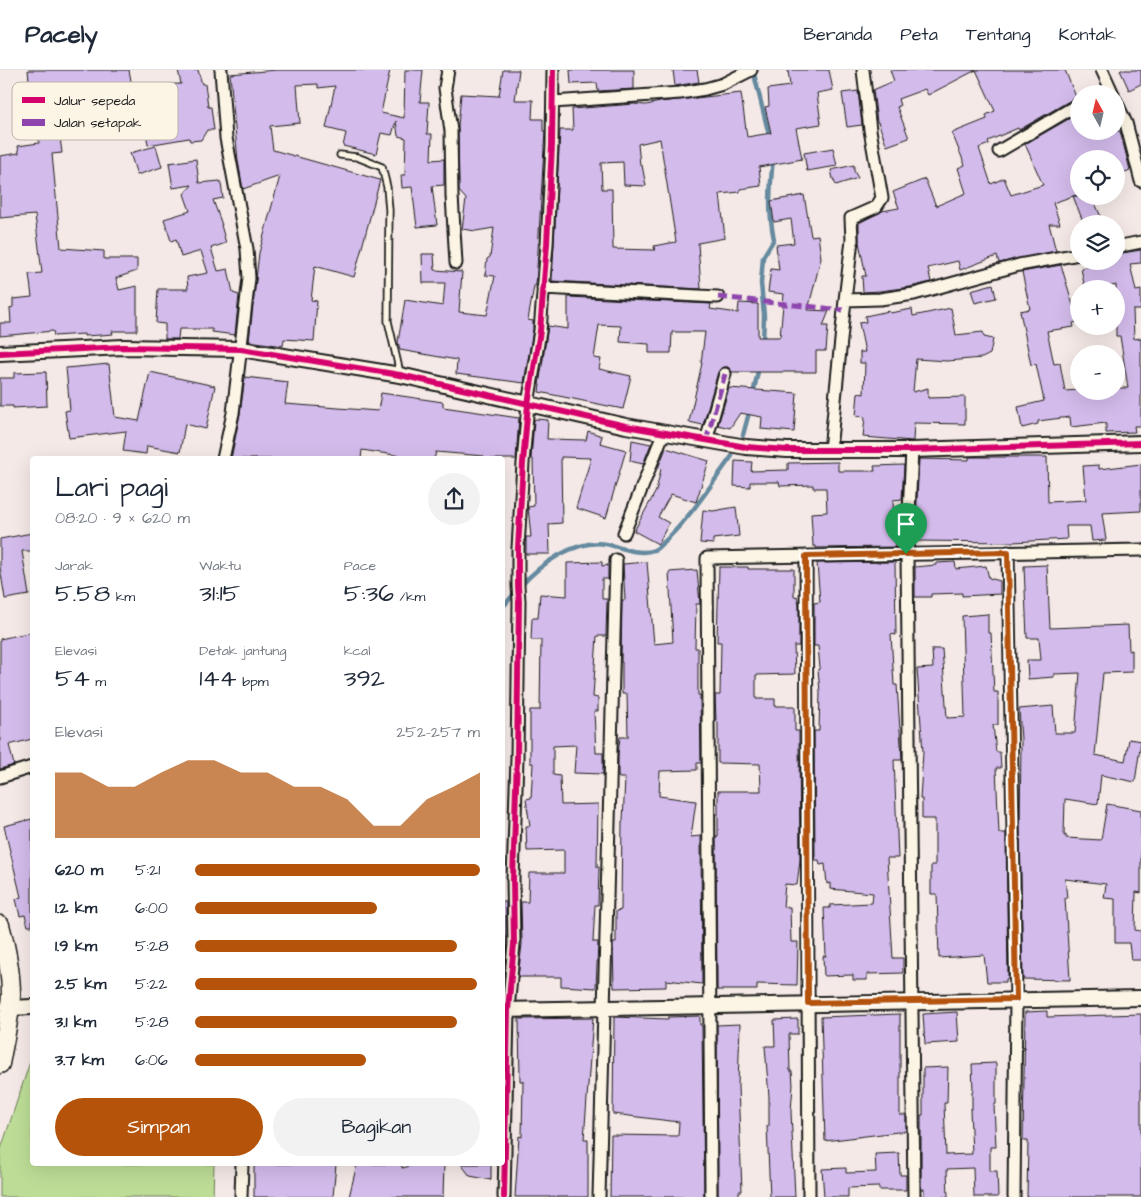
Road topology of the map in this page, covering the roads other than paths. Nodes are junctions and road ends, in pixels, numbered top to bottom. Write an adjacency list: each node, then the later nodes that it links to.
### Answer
1 (221, 70): 21 (street)
2 (448, 70): 17 (street)
3 (552, 70): 8 (street)
4 (751, 70): 8 (street)
5 (863, 70): 20 (street)
6 (1102, 70): 7 (street)
7 (1106, 85)
8 (553, 102): 18 (street)
9 (1070, 109): 11 (street)
10 (1125, 121): 13 (street)
11 (999, 151)
12 (340, 155): 24 (lane)
13 (1141, 181)
14 (1141, 242): 15 (street)
15 (1125, 246)
16 (1070, 256): 20 (street)
17 (456, 263)
18 (543, 288): 19 (street); 25 (street)
19 (718, 297)
20 (845, 300): 29 (street)
21 (241, 349): 22 (street); 24 (street); 31 (street)
22 (0, 353)
23 (725, 374): 27 (street)
24 (400, 375): 25 (street)
25 (528, 404): 26 (street); 49 (street)
26 (664, 434): 27 (street); 32 (street)
27 (706, 441): 29 (street)
28 (1141, 443): 30 (street)
29 (830, 450): 30 (street)
30 (912, 450): 35 (street)
31 (224, 456)
32 (624, 533)
33 (1141, 550): 34 (street)
34 (1008, 552): 35 (street); 42 (street)
35 (906, 554): 36 (street); 43 (street)
36 (806, 556): 44 (street); 45 (street)
37 (616, 560): 48 (street)
38 (30, 768): 39 (street)
39 (0, 777)
40 (0, 925): 47 (highway)
41 (1141, 998): 42 (street)
42 (1016, 999): 43 (street); 59 (street)
43 (912, 1001): 44 (street); 58 (street)
44 (808, 1003): 45 (street); 57 (street)
45 (710, 1005): 48 (street); 56 (street)
46 (30, 1007): 47 (street)
47 (5, 1008): 50 (highway)
48 (604, 1008): 49 (street); 55 (street)
49 (505, 1010)
50 (0, 1064)
51 (242, 1166): 53 (street)
52 (504, 1166): 54 (street)
53 (241, 1197)
54 (504, 1197)
55 (599, 1197)
56 (711, 1197)
57 (809, 1197)
58 (914, 1197)
59 (1014, 1197)

